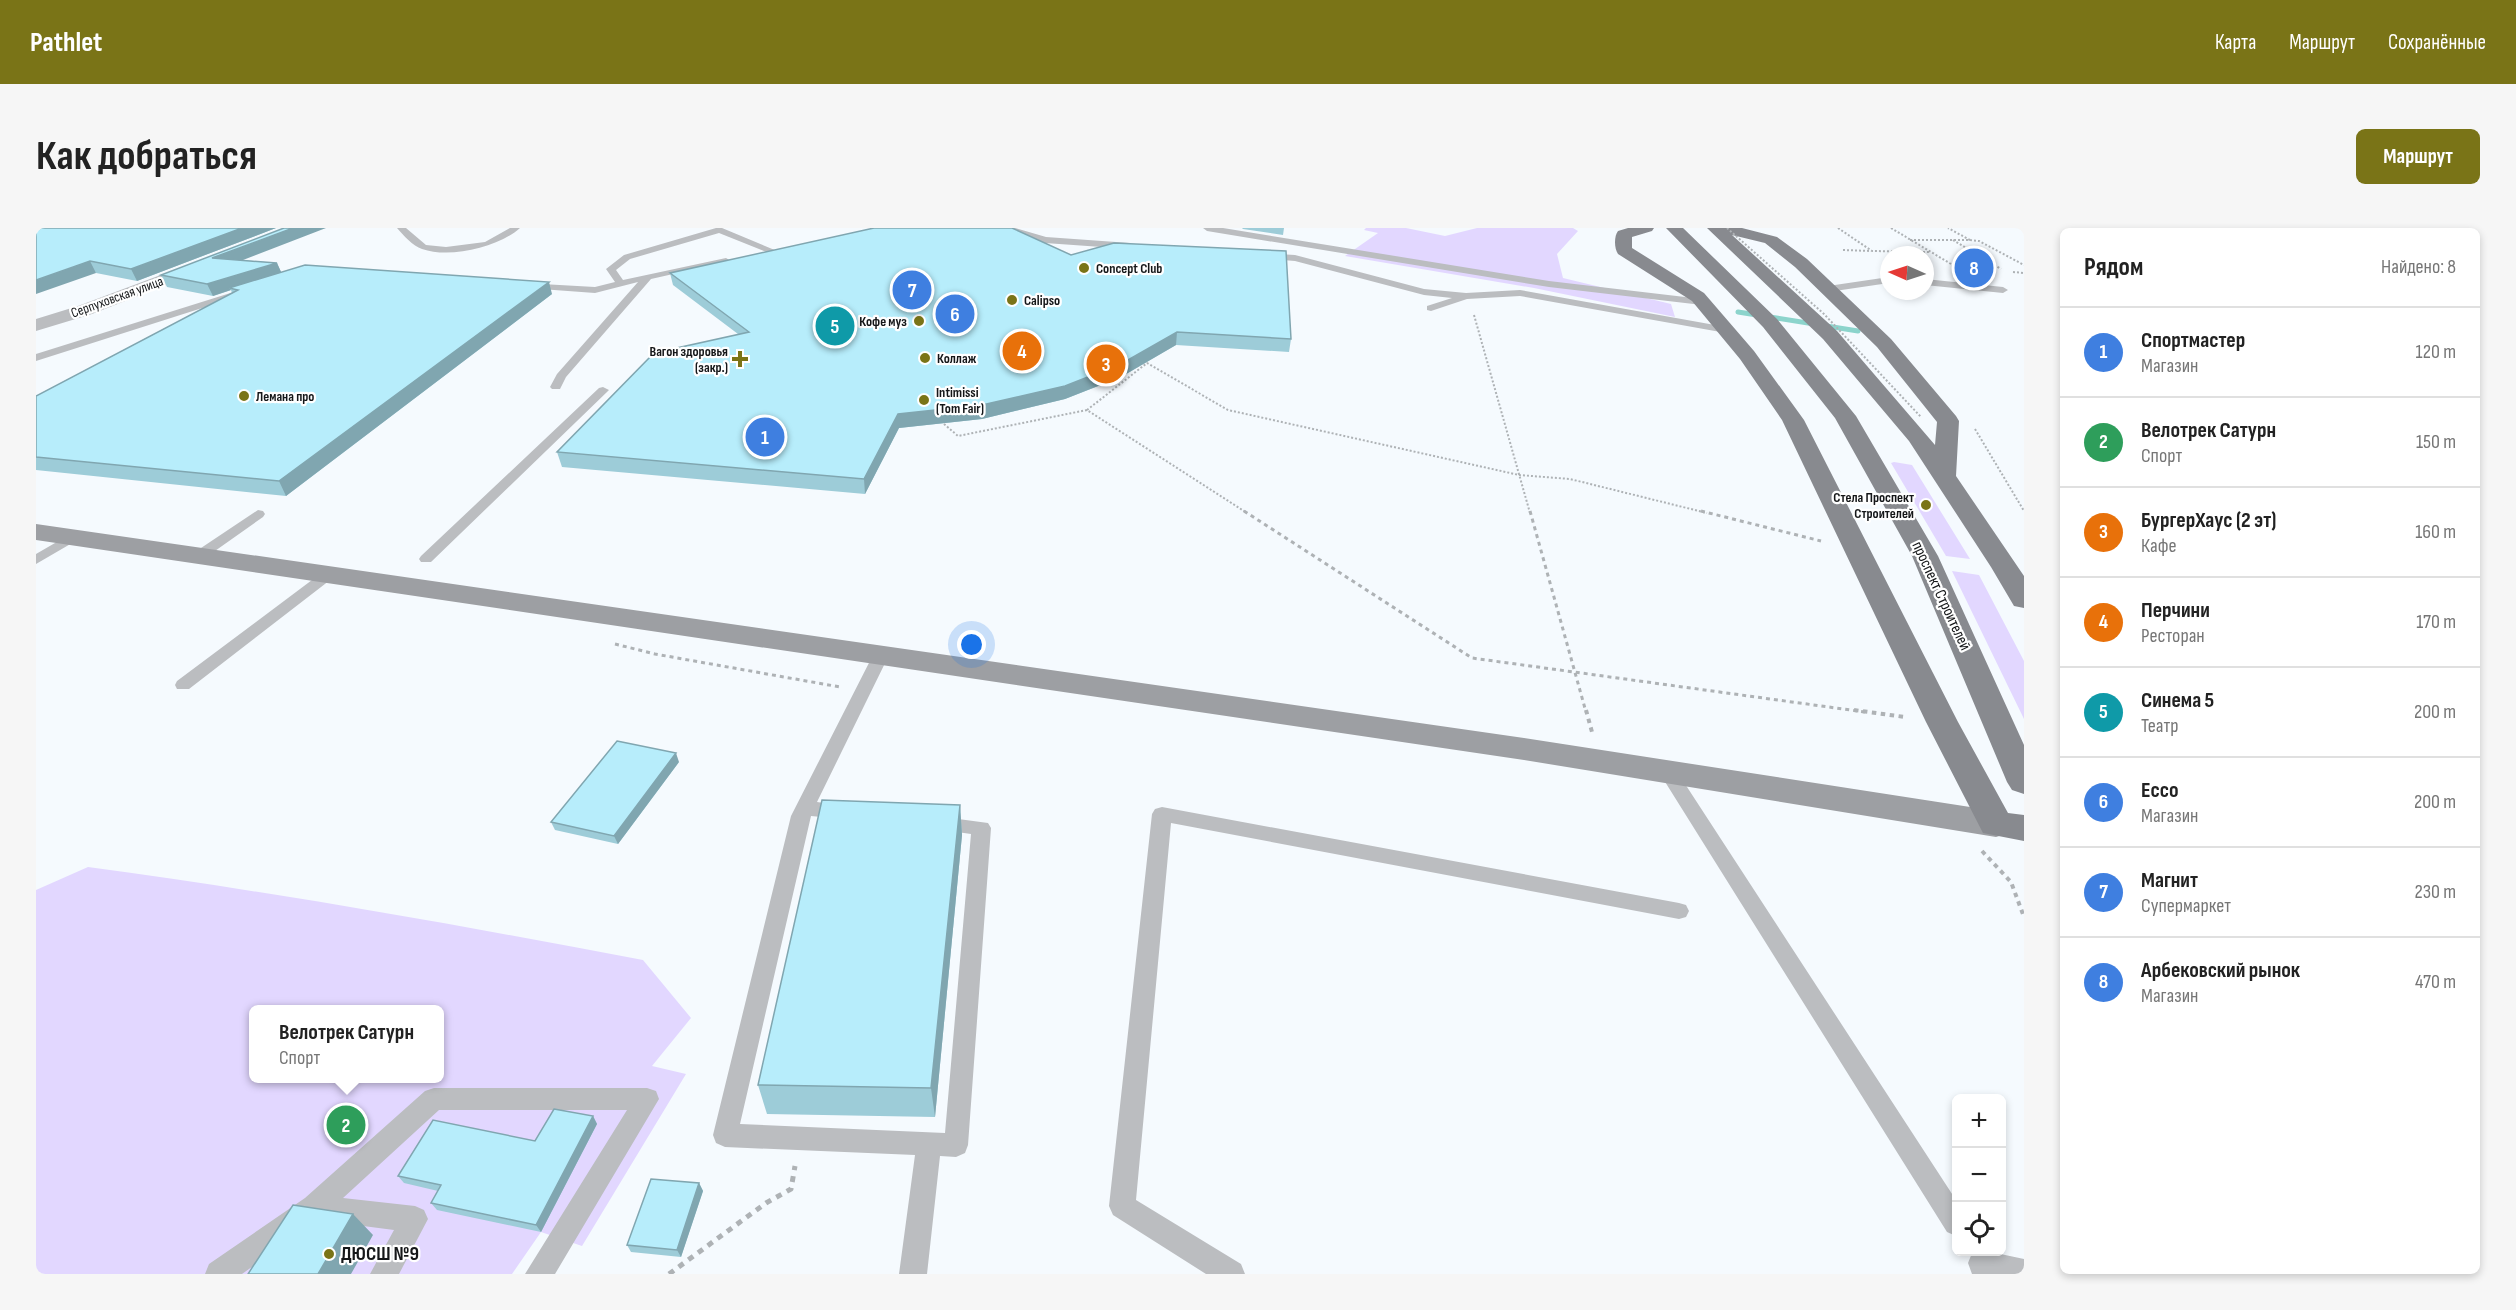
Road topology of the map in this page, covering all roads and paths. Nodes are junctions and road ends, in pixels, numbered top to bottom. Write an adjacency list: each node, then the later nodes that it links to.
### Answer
1 (401, 228): 2 (lane)
2 (516, 228)
3 (1006, 228): 17 (lane)
4 (1207, 228): 40 (lane)
5 (1646, 228): 40 (main road)
6 (1674, 228): 70 (main road, проспект Строителей)
7 (1715, 228): 49 (main road)
8 (1725, 228): 36 (main road); 49 (path, bridge)
9 (1838, 228): 21 (path)
10 (1891, 228): 13 (path)
11 (1948, 228): 15 (path)
12 (719, 229): 20 (lane); 34 (lane)
13 (1910, 240): 14 (path); 16 (path)
14 (1953, 240): 15 (path); 29 (path)
15 (1970, 240): 28 (path)
16 (1920, 246)
17 (1140, 247)
18 (784, 249): 20 (lane)
19 (1843, 250): 21 (path)
20 (772, 251): 25 (lane)
21 (1872, 251): 22 (path)
22 (1880, 251)
23 (1934, 254): 35 (path)
24 (1248, 255): 39 (lane)
25 (750, 256)
26 (219, 258): 43 (street, Серпуховская улица)
27 (739, 258): 30 (lane)
28 (2024, 265)
29 (1995, 271)
30 (648, 277): 34 (lane); 46 (lane)
31 (1880, 281): 36 (lane)
32 (1934, 283): 35 (lane)
33 (517, 284): 34 (lane)
34 (621, 284)
35 (1972, 286): 37 (lane)
36 (1828, 289): 53 (main road)
37 (2003, 290)
38 (249, 291): 45 (lane)
39 (1466, 296): 41 (lane); 44 (lane)
40 (1702, 302): 44 (main road)
41 (1431, 308)
42 (1472, 310): 52 (path)
43 (36, 325)
44 (1726, 330): 67 (main road)
45 (36, 358)
46 (556, 387)
47 (603, 390): 60 (lane)
48 (1087, 410): 50 (path); 52 (path); 65 (path)
49 (1912, 418): 53 (main road)
50 (944, 424)
51 (1972, 425): 54 (path)
52 (1519, 475): 58 (path); 65 (path)
53 (1944, 476): 63 (main road)
54 (2024, 511)
55 (258, 514): 59 (lane)
56 (36, 532): 57 (street)
57 (74, 536): 59 (street); 61 (lane)
58 (1804, 538)
59 (201, 555): 62 (street)
60 (426, 559)
61 (36, 560)
62 (329, 574): 64 (street); 66 (lane)
63 (2024, 600)
64 (881, 655): 68 (street); 71 (lane)
65 (1576, 672): 67 (path); 68 (path)
66 (183, 685)
67 (1942, 722): 74 (main road)
68 (1601, 762): 69 (street)
69 (1668, 772): 74 (street); 79 (lane)
70 (2024, 782)
71 (806, 808): 72 (lane); 76 (lane)
72 (864, 814)
73 (911, 820): 76 (lane)
74 (2010, 826)
75 (1679, 911): 87 (lane)
76 (929, 1143): 86 (lane)
77 (795, 1162): 85 (path)
78 (314, 1207): 82 (lane); 83 (lane); 84 (lane)
79 (1952, 1217)
80 (1981, 1263): 81 (lane)
81 (2024, 1273)
82 (219, 1274)
83 (384, 1274)
84 (538, 1274)
85 (669, 1274)
86 (913, 1274)
87 (1231, 1274)

